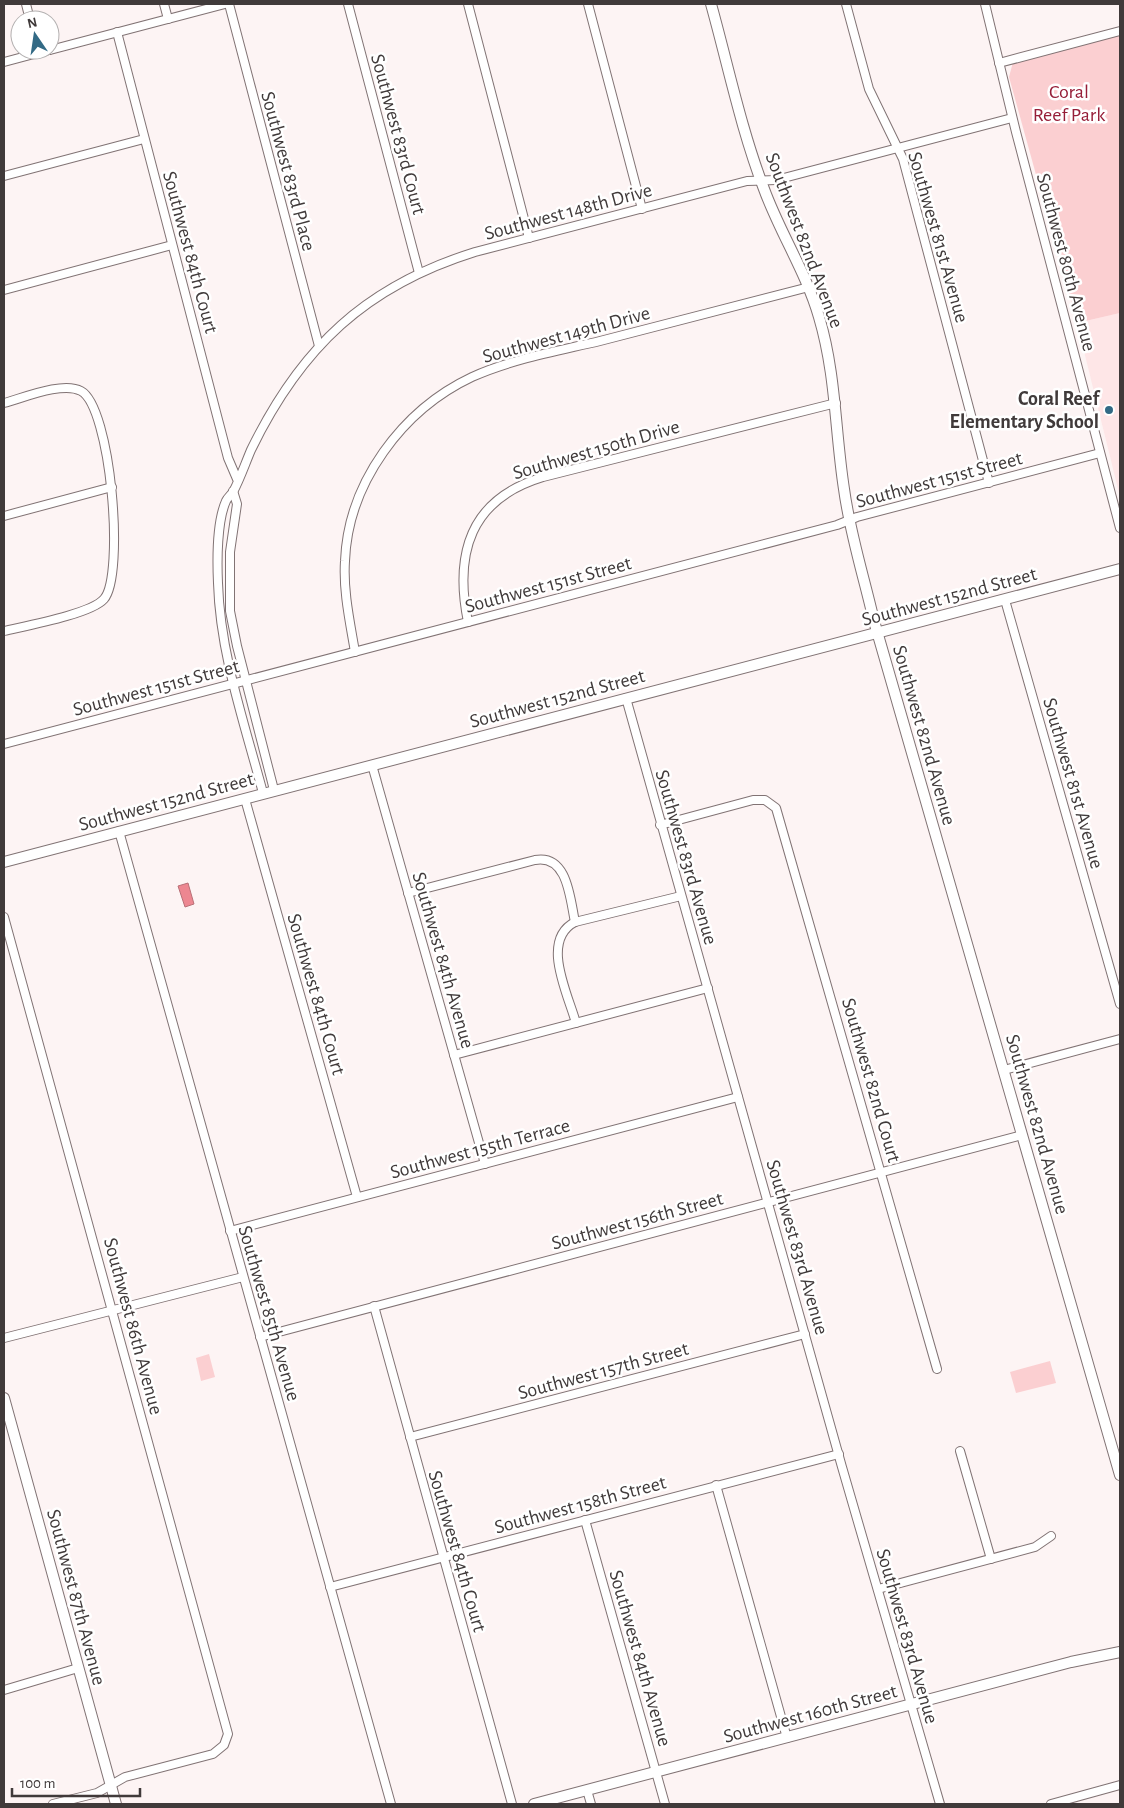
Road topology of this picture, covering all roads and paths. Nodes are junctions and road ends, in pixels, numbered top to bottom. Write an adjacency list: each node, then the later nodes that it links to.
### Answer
1 (164, 4): 9 (street)
2 (227, 4): 9 (street); 25 (street, Southwest 83rd Place)
3 (348, 4): 22 (street, Southwest 83rd Court)
4 (468, 4): 20 (street)
5 (588, 4): 19 (street)
6 (711, 4): 18 (street, Southwest 82nd Avenue)
7 (846, 4): 16 (street, Southwest 81st Avenue)
8 (985, 4): 13 (street, Southwest 80th Avenue)
9 (168, 19): 11 (street)
10 (1120, 31): 13 (street)
11 (117, 32): 12 (street); 15 (street, Southwest 84th Court)
12 (60, 47)
13 (999, 63): 14 (street, Southwest 80th Avenue)
14 (1012, 118): 16 (street, Southwest 148th Drive); 28 (street, Southwest 80th Avenue)
15 (144, 139): 17 (street); 21 (street, Southwest 84th Court)
16 (898, 148): 18 (street, Southwest 148th Drive); 30 (street, Southwest 81st Avenue)
17 (4, 176)
18 (761, 181): 19 (street, Southwest 148th Drive); 23 (street, Southwest 82nd Avenue)
19 (642, 209): 20 (street, Southwest 148th Drive)
20 (529, 238): 22 (street, Southwest 148th Drive)
21 (172, 245): 24 (street); 29 (street, Southwest 84th Court)
22 (419, 273): 25 (street, Southwest 148th Drive)
23 (809, 287): 27 (street, Southwest 82nd Avenue); 41 (street, Southwest 149th Drive)
24 (4, 290)
25 (319, 346): 29 (street, Southwest 148th Drive)
26 (4, 403): 31 (street)
27 (836, 403): 34 (street, Southwest 82nd Avenue); 38 (street, Southwest 150th Drive)
28 (1100, 453): 30 (street, Southwest 151st Street); 35 (street, Southwest 80th Avenue)
29 (237, 479): 32 (street, Southwest 148th Drive)
30 (989, 483): 34 (street, Southwest 151st Street)
31 (112, 487): 33 (street); 39 (street)
32 (233, 491): 42 (street); 43 (street)
33 (4, 516)
34 (849, 520): 38 (street, Southwest 151st Street); 40 (street, Southwest 82nd Avenue)
35 (1120, 528)
36 (1120, 569): 37 (street, Southwest 152nd Street)
37 (1005, 600): 40 (street, Southwest 152nd Street); 58 (street, Southwest 81st Avenue)
38 (468, 622): 41 (street, Southwest 151st Street)
39 (4, 631)
40 (878, 633): 44 (street, Southwest 152nd Street); 62 (street, Southwest 82nd Avenue)
41 (355, 652): 42 (street, Southwest 151st Street)
42 (246, 680): 43 (street, Southwest 151st Street); 47 (street)
43 (234, 684): 45 (street, Southwest 151st Street); 48 (street)
44 (626, 698): 46 (street, Southwest 152nd Street); 50 (street, Southwest 83rd Avenue)
45 (4, 744)
46 (372, 765): 47 (street, Southwest 152nd Street); 53 (street, Southwest 84th Avenue)
47 (274, 790): 48 (street, Southwest 152nd Street)
48 (263, 793): 49 (street, Southwest 152nd Street)
49 (245, 799): 51 (street, Southwest 152nd Street); 67 (street, Southwest 84th Court)
50 (660, 825): 54 (street, Southwest 83rd Avenue); 66 (street, Southwest 82nd Court)
51 (119, 831): 52 (street, Southwest 152nd Street); 69 (street, Southwest 85th Avenue)
52 (4, 862)
53 (408, 893): 56 (street); 61 (street, Southwest 84th Avenue)
54 (681, 896): 56 (street); 57 (street, Southwest 83rd Avenue)
55 (4, 917): 72 (street, Southwest 86th Avenue)
56 (575, 922): 59 (street)
57 (708, 988): 59 (street); 63 (street, Southwest 83rd Avenue)
58 (1120, 1004)
59 (576, 1023): 61 (street)
60 (1120, 1039): 62 (street)
61 (454, 1055): 65 (street, Southwest 84th Avenue)
62 (1004, 1070): 64 (street, Southwest 82nd Avenue)
63 (738, 1097): 65 (street, Southwest 155th Terrace); 68 (street, Southwest 83rd Avenue)
64 (1022, 1135): 66 (street, Southwest 156th Street); 81 (street, Southwest 82nd Avenue)
65 (485, 1164): 67 (street, Southwest 155th Terrace)
66 (881, 1173): 68 (street, Southwest 156th Street); 76 (street, Southwest 82nd Court)
67 (357, 1197): 69 (street, Southwest 155th Terrace)
68 (768, 1202): 71 (street, Southwest 156th Street); 73 (street, Southwest 83rd Avenue)
69 (230, 1231): 70 (street, Southwest 85th Avenue)
70 (243, 1277): 72 (street); 74 (street, Southwest 85th Avenue)
71 (374, 1306): 74 (street, Southwest 156th Street); 78 (street, Southwest 84th Court)
72 (112, 1310): 75 (street); 98 (street, Southwest 86th Avenue)
73 (805, 1334): 78 (street, Southwest 157th Street); 80 (street, Southwest 83rd Avenue)
74 (260, 1336): 88 (street, Southwest 85th Avenue)
75 (4, 1338)
76 (937, 1370)
77 (4, 1398): 93 (street, Southwest 87th Avenue)
78 (410, 1437): 86 (street, Southwest 84th Court)
79 (960, 1451): 87 (street)
80 (839, 1454): 83 (street, Southwest 158th Street); 89 (street, Southwest 83rd Avenue)
81 (1118, 1460): 82 (street, Southwest 82nd Avenue)
82 (1120, 1475)
83 (716, 1485): 84 (street, Southwest 158th Street); 96 (street)
84 (585, 1520): 86 (street, Southwest 158th Street); 97 (street, Southwest 84th Avenue)
85 (1051, 1536): 87 (street)
86 (443, 1557): 88 (street, Southwest 158th Street); 104 (street, Southwest 84th Court)
87 (990, 1559): 89 (street)
88 (330, 1587): 103 (street, Southwest 85th Avenue)
89 (878, 1589): 95 (street, Southwest 83rd Avenue)
90 (1120, 1645): 92 (street, Southwest 160th Street)
91 (1120, 1652): 92 (street, Southwest 160th Street)
92 (1095, 1656): 95 (street, Southwest 160th Street)
93 (78, 1668): 94 (street); 98 (street, Southwest 87th Avenue)
94 (4, 1690)
95 (911, 1704): 96 (street, Southwest 160th Street); 108 (street, Southwest 83rd Avenue)
96 (787, 1738): 97 (street, Southwest 160th Street)
97 (656, 1772): 100 (street, Southwest 160th Street); 107 (street, Southwest 84th Avenue)
98 (110, 1785): 101 (street); 102 (street, Southwest 87th Avenue)
99 (1120, 1785): 109 (street)
100 (587, 1790): 105 (street, Southwest 160th Street); 106 (street)
101 (54, 1804)
102 (116, 1804)
103 (390, 1804)
104 (512, 1804)
105 (534, 1804)
106 (591, 1804)
107 (666, 1804)
108 (940, 1804)
109 (1051, 1804)

